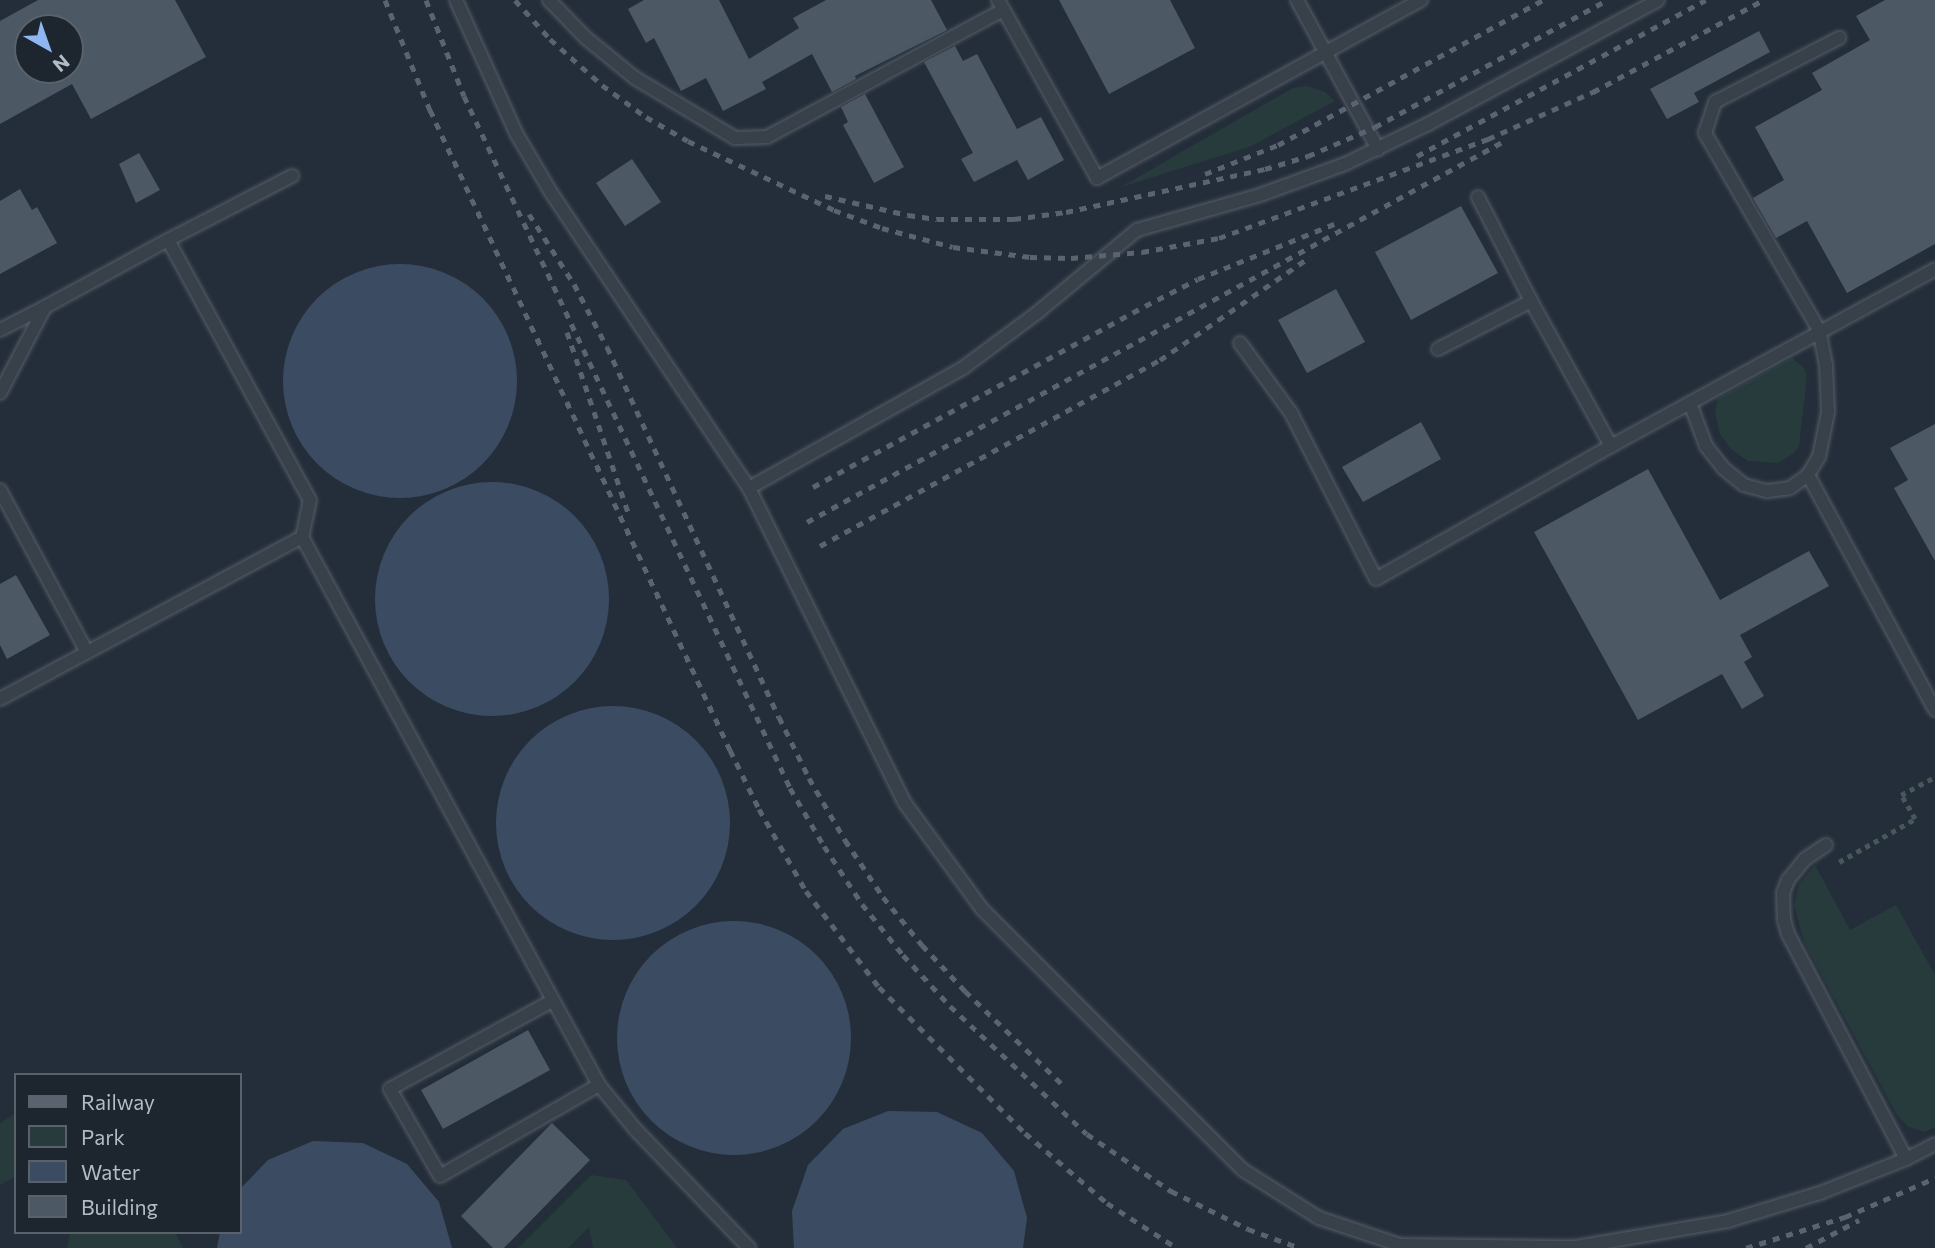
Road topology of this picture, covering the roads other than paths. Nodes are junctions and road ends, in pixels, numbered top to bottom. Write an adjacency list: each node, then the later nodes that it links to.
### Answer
1 (456, 0): 24 (lane)
2 (550, 0): 6 (lane)
3 (1297, 0): 8 (lane)
4 (1421, 0): 8 (lane)
5 (1658, 0): 9 (lane)
6 (1000, 5): 8 (lane)
7 (1839, 38): 17 (lane)
8 (1325, 52): 9 (lane)
9 (1378, 149): 24 (lane)
10 (292, 176): 12 (lane)
11 (1478, 197): 14 (lane)
12 (168, 240): 15 (lane); 26 (lane)
13 (1935, 269): 17 (lane)
14 (1531, 302): 19 (lane); 22 (lane)
15 (45, 307): 16 (lane); 20 (lane)
16 (0, 330)
17 (1819, 330): 21 (lane); 23 (lane)
18 (1240, 342): 22 (lane)
19 (1438, 349)
20 (0, 393)
21 (1690, 402): 22 (lane); 23 (lane)
22 (1611, 446)
23 (1808, 475): 29 (lane)
24 (749, 488): 34 (lane)
25 (0, 490): 27 (lane)
26 (302, 537): 27 (lane); 31 (lane)
27 (87, 652): 28 (lane)
28 (0, 699)
29 (1935, 710)
30 (1826, 845): 34 (lane)
31 (552, 1001): 32 (lane); 32 (lane)
32 (599, 1084): 35 (lane)
33 (1935, 1144): 34 (lane)
34 (1906, 1159)
35 (750, 1248)

